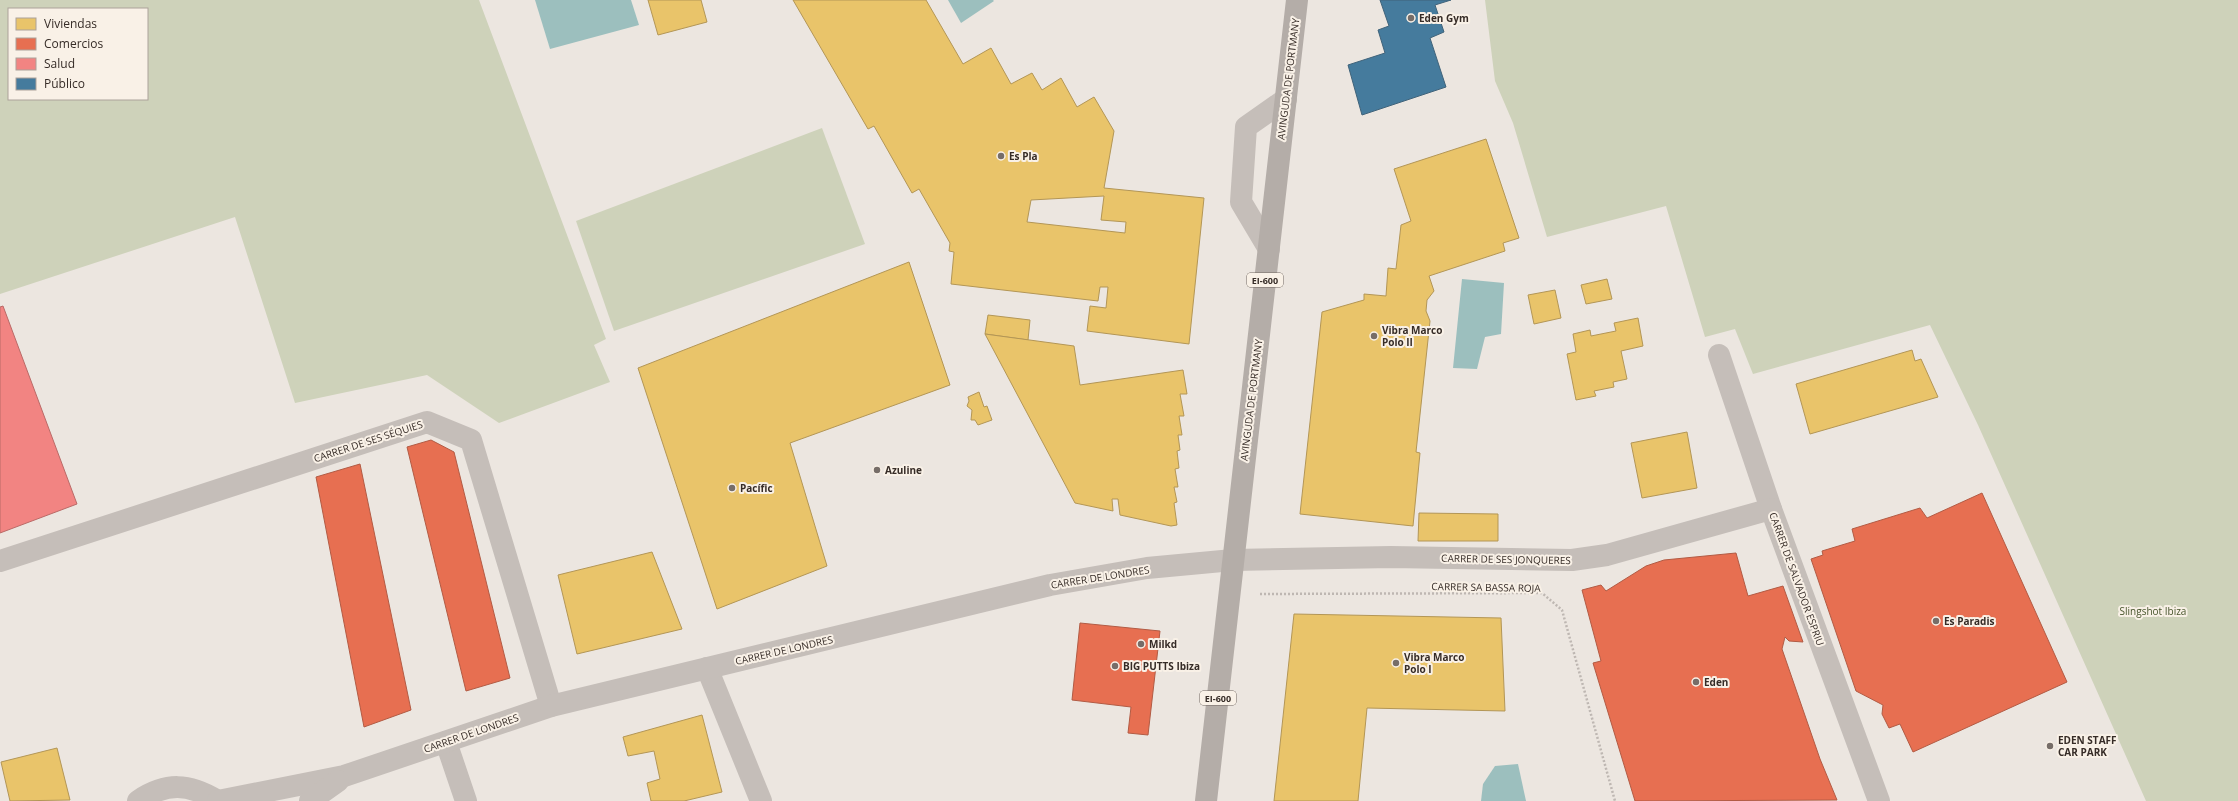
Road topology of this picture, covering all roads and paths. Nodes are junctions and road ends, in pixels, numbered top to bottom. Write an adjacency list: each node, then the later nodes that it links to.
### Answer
1 (1297, 0): 2 (main road, AVINGUDA DE PORTMANY / EI-600)
2 (1286, 99): 3 (main road, AVINGUDA DE PORTMANY / EI-600); 3 (street)
3 (1269, 249): 6 (main road, AVINGUDA DE PORTMANY / EI-600)
4 (1720, 355): 5 (street, CARRER DE SALVADOR ESPRIU)
5 (1771, 509): 6 (street, CARRER DE SES JONQUERES); 20 (street, CARRER DE SALVADOR ESPRIU)
6 (1233, 560): 8 (main road, AVINGUDA DE PORTMANY / EI-600); 9 (street, CARRER DE LONDRES)
7 (0, 561): 10 (street, CARRER DE SES SÉQUIES)
8 (1230, 594): 18 (main road, AVINGUDA DE PORTMANY / EI-600); 19 (path, CARRER SA BASSA ROJA)
9 (707, 668): 10 (street, CARRER DE LONDRES); 17 (street)
10 (551, 706): 11 (street, CARRER DE LONDRES)
11 (446, 742): 12 (street, CARRER DE LONDRES); 16 (street)
12 (344, 776): 14 (street, CARRER DE LONDRES); 15 (street, CARRER DE LONDRES)
13 (138, 801): 14 (street)
14 (218, 801)
15 (310, 801)
16 (466, 801)
17 (762, 801)
18 (1206, 801)
19 (1615, 801)
20 (1879, 801)

